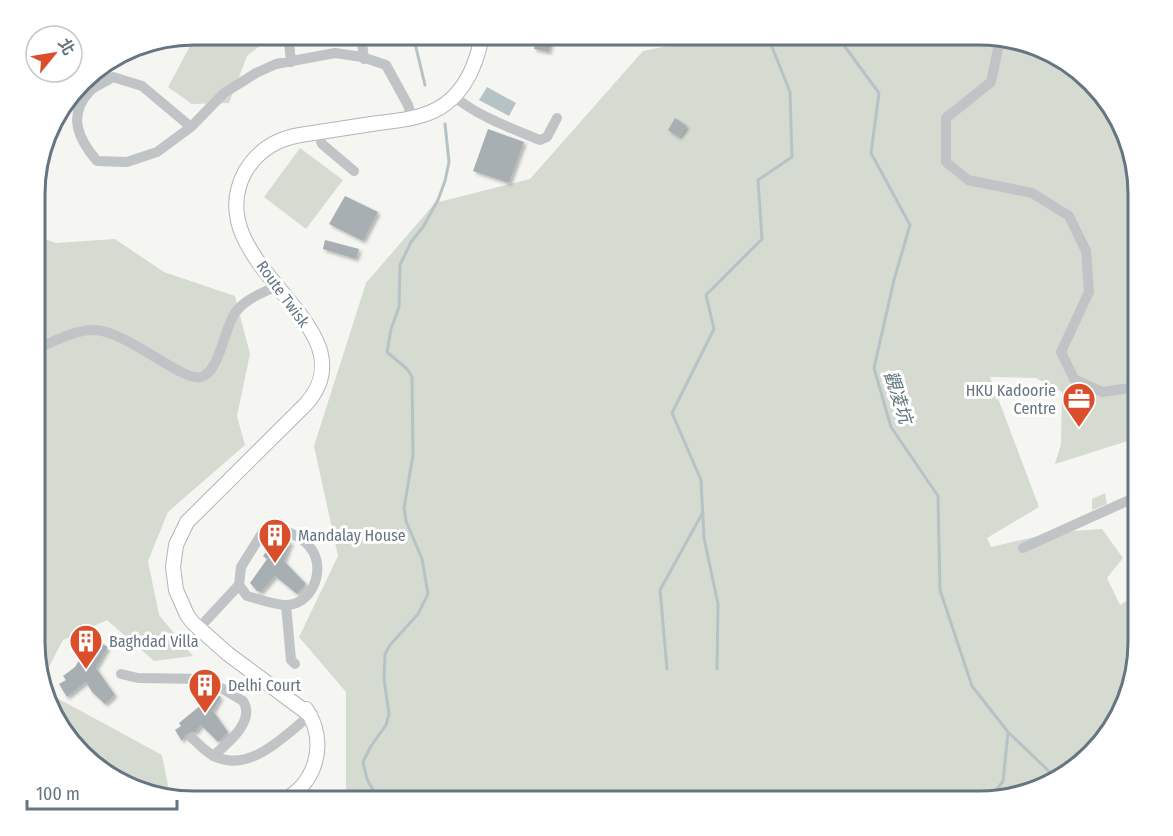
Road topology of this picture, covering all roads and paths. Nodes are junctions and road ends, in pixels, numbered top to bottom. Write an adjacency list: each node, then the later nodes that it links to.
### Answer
1 (289, 45): 6 (lane)
2 (362, 45): 5 (lane)
3 (479, 45): 7 (main road, Route Twisk)
4 (998, 46): 15 (lane)
5 (364, 59): 6 (lane); 8 (lane)
6 (291, 62): 10 (lane)
7 (455, 97): 8 (main road, Route Twisk); 9 (lane)
8 (412, 118): 11 (main road, Route Twisk)
9 (557, 118)
10 (191, 127): 10 (lane)
11 (318, 132): 12 (lane); 13 (main road, Route Twisk)
12 (354, 171)
13 (277, 286): 14 (lane); 20 (main road, Route Twisk)
14 (45, 346)
15 (1128, 388)
16 (1128, 501): 17 (lane)
17 (1023, 548)
18 (239, 585): 19 (lane); 19 (lane); 20 (lane)
19 (286, 605): 21 (lane)
20 (199, 628): 23 (main road, Route Twisk)
21 (295, 664)
22 (121, 674): 25 (lane)
23 (310, 715): 25 (lane); 26 (main road, Route Twisk)
24 (192, 738): 25 (lane)
25 (213, 756)
26 (295, 791)

